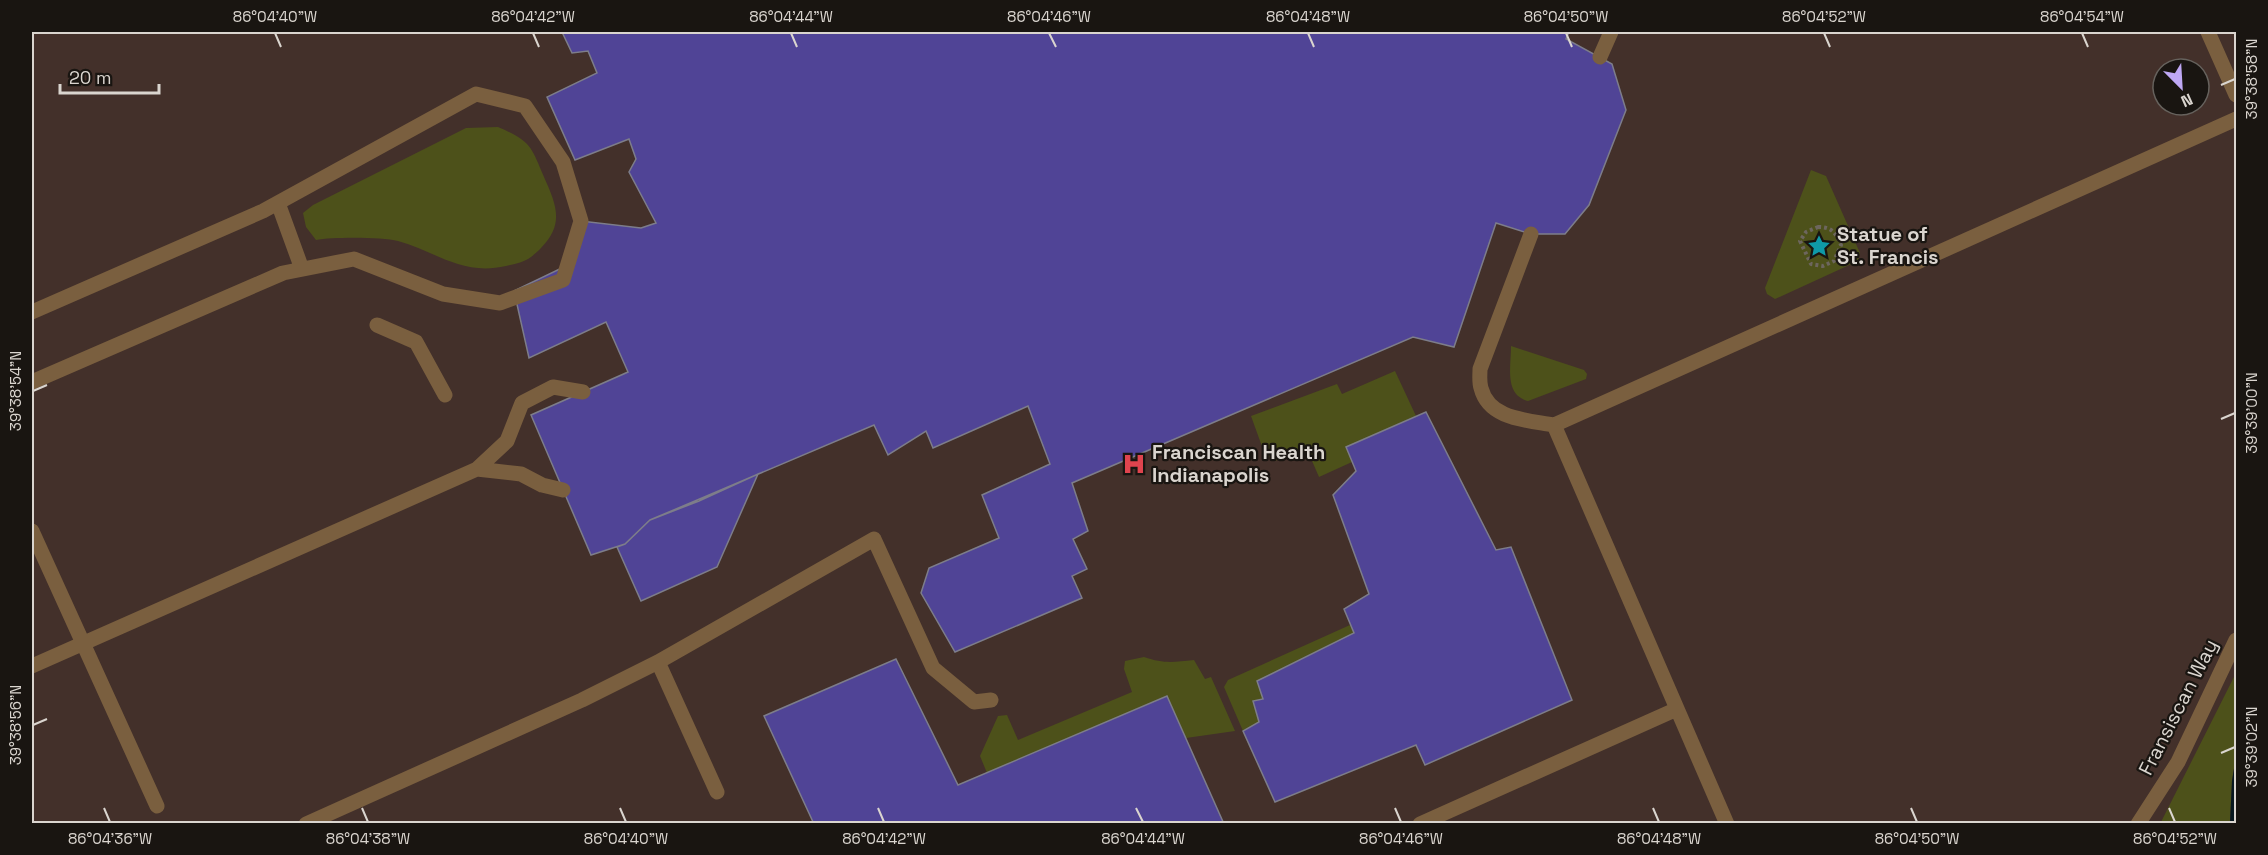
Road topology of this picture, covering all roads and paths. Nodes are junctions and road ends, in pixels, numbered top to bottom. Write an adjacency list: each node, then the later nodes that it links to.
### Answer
1 (1611, 32): 3 (street)
2 (2208, 32): 4 (street)
3 (1600, 57)
4 (2236, 95)
5 (2236, 119): 15 (street)
6 (278, 203): 9 (street); 9 (street); 10 (street)
7 (1826, 227): 7 (path)
8 (1531, 234): 15 (street)
9 (302, 269): 12 (street)
10 (32, 312)
11 (377, 325): 14 (street)
12 (32, 382)
13 (583, 392): 16 (street)
14 (445, 395)
15 (1554, 425): 24 (street)
16 (477, 469): 17 (street); 20 (street)
17 (563, 490)
18 (32, 531): 20 (street)
19 (2236, 640): 30 (street, Fransiscan Way)
20 (83, 644): 22 (street); 26 (street)
21 (658, 662): 23 (street); 25 (street); 27 (street)
22 (32, 666)
23 (991, 700)
24 (1677, 709): 28 (street); 29 (street)
25 (717, 792)
26 (157, 806)
27 (306, 824)
28 (1420, 824)
29 (1727, 824)
30 (2138, 824)

